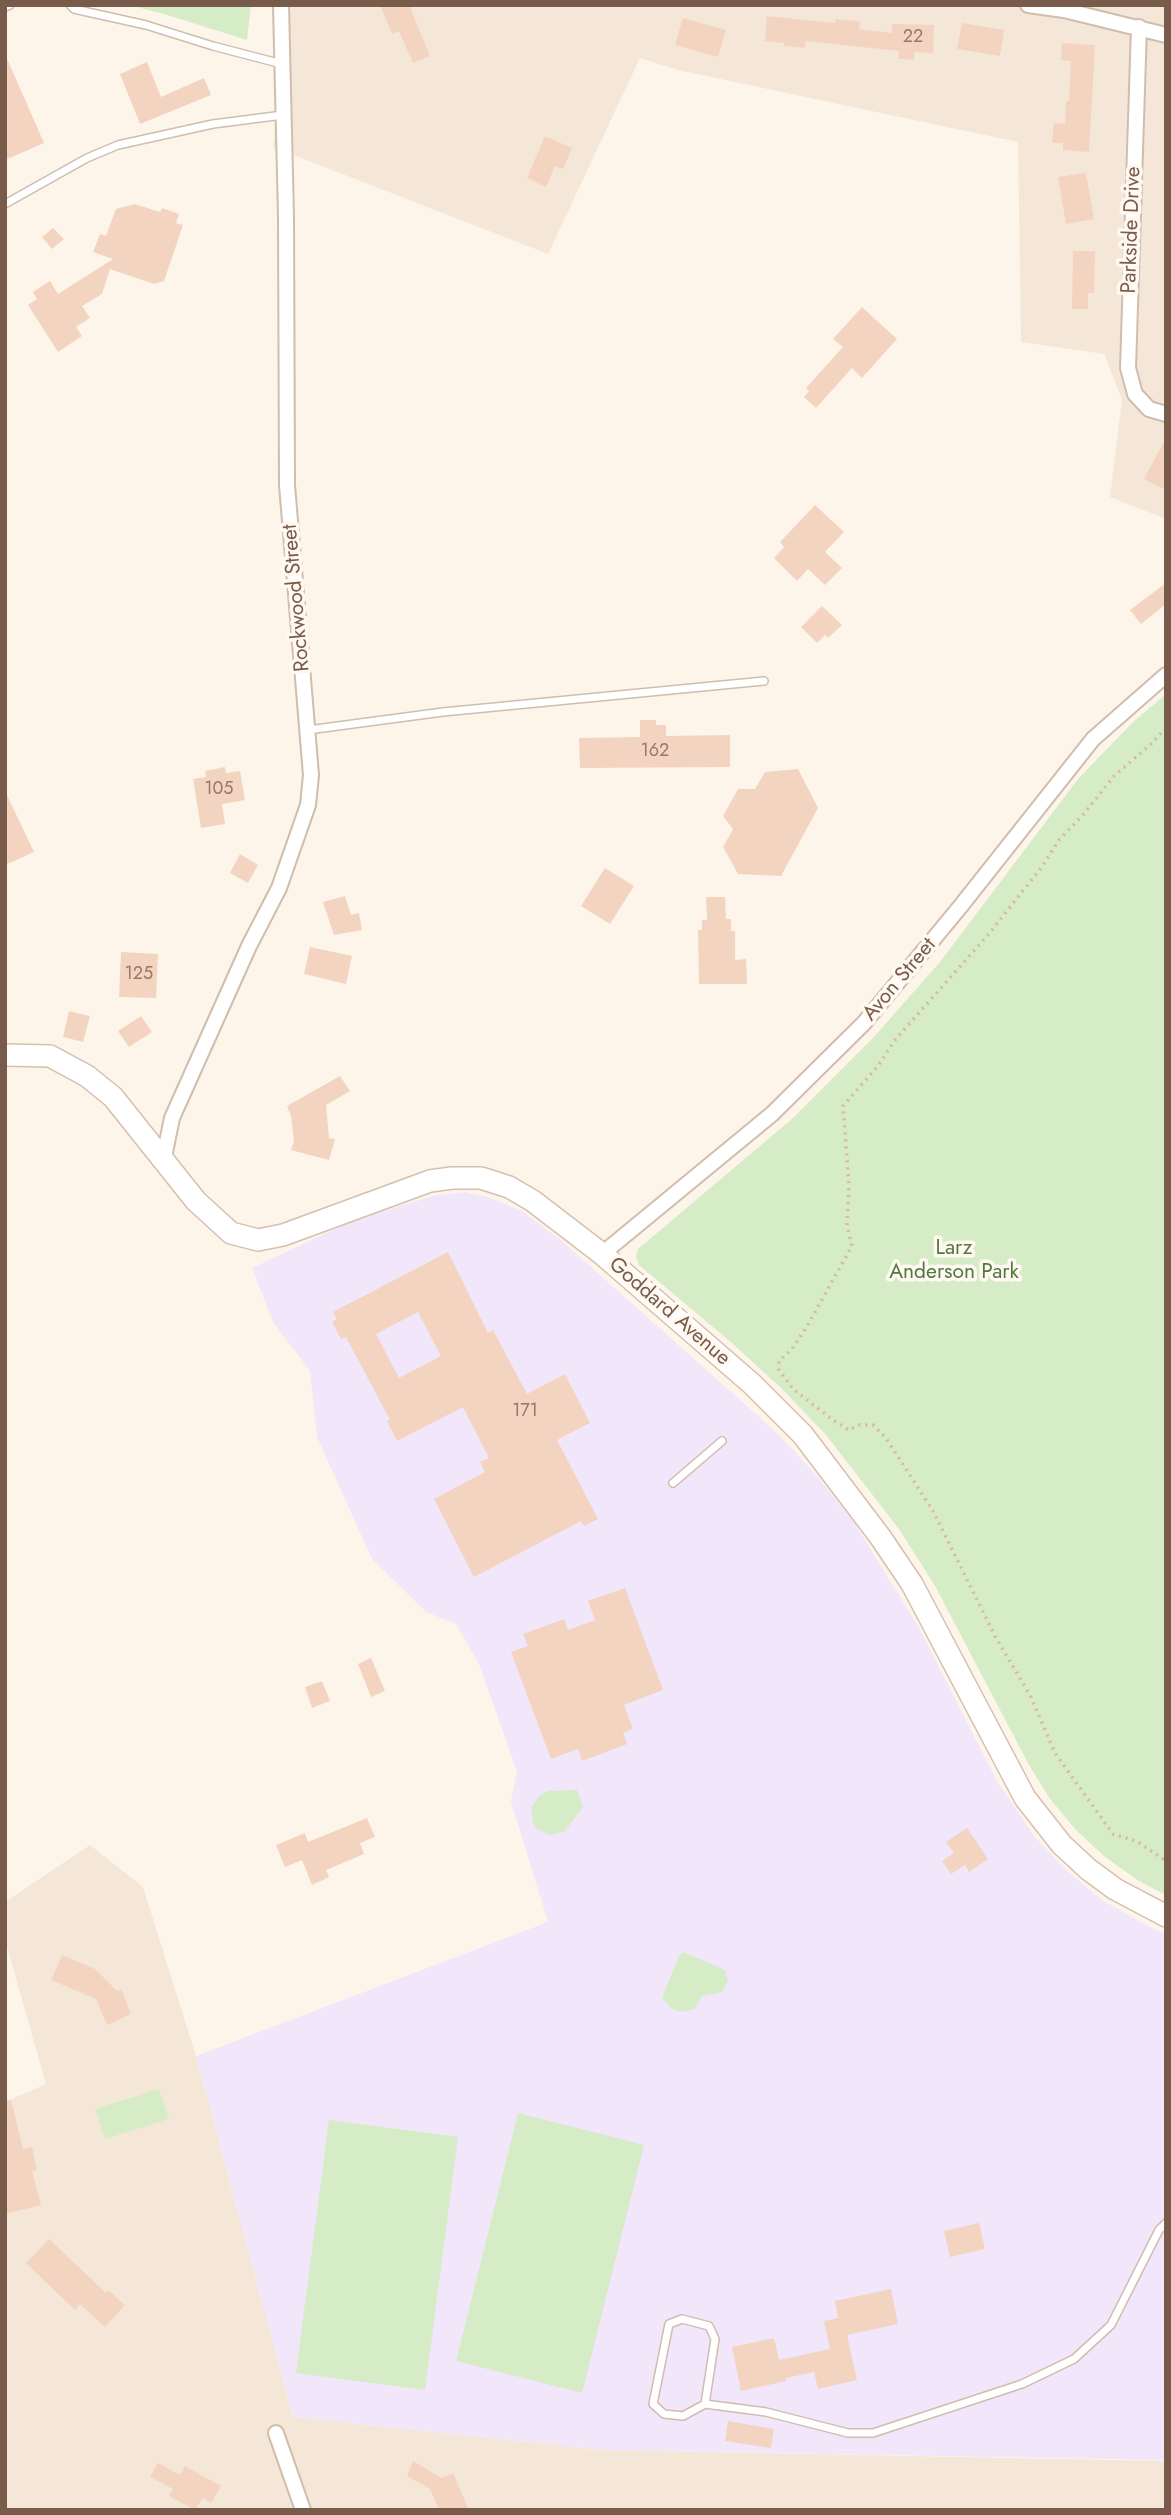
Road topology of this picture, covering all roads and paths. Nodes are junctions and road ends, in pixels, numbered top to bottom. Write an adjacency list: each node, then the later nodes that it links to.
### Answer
1 (10, 5): 5 (lane)
2 (70, 5): 8 (lane)
3 (281, 5): 8 (street, Rockwood Street)
4 (1028, 5): 6 (street)
5 (5, 7)
6 (1139, 27): 7 (street); 11 (street, Parkside Drive)
7 (1166, 35)
8 (282, 64): 9 (street, Rockwood Street)
9 (284, 114): 10 (lane); 15 (street, Rockwood Street)
10 (5, 204)
11 (1166, 414)
12 (1166, 675): 18 (street, Avon Street)
13 (764, 681): 15 (lane)
14 (1166, 728): 21 (path)
15 (308, 730): 17 (street, Rockwood Street)
16 (5, 1055): 17 (main road, Goddard Avenue)
17 (163, 1161): 18 (main road, Goddard Avenue)
18 (602, 1254): 22 (main road, Goddard Avenue)
19 (722, 1441): 20 (lane)
20 (673, 1483)
21 (1166, 1861)
22 (1166, 1916)
23 (1166, 2223): 24 (lane)
24 (705, 2404): 24 (lane)
25 (276, 2433): 26 (street)
26 (303, 2510)

